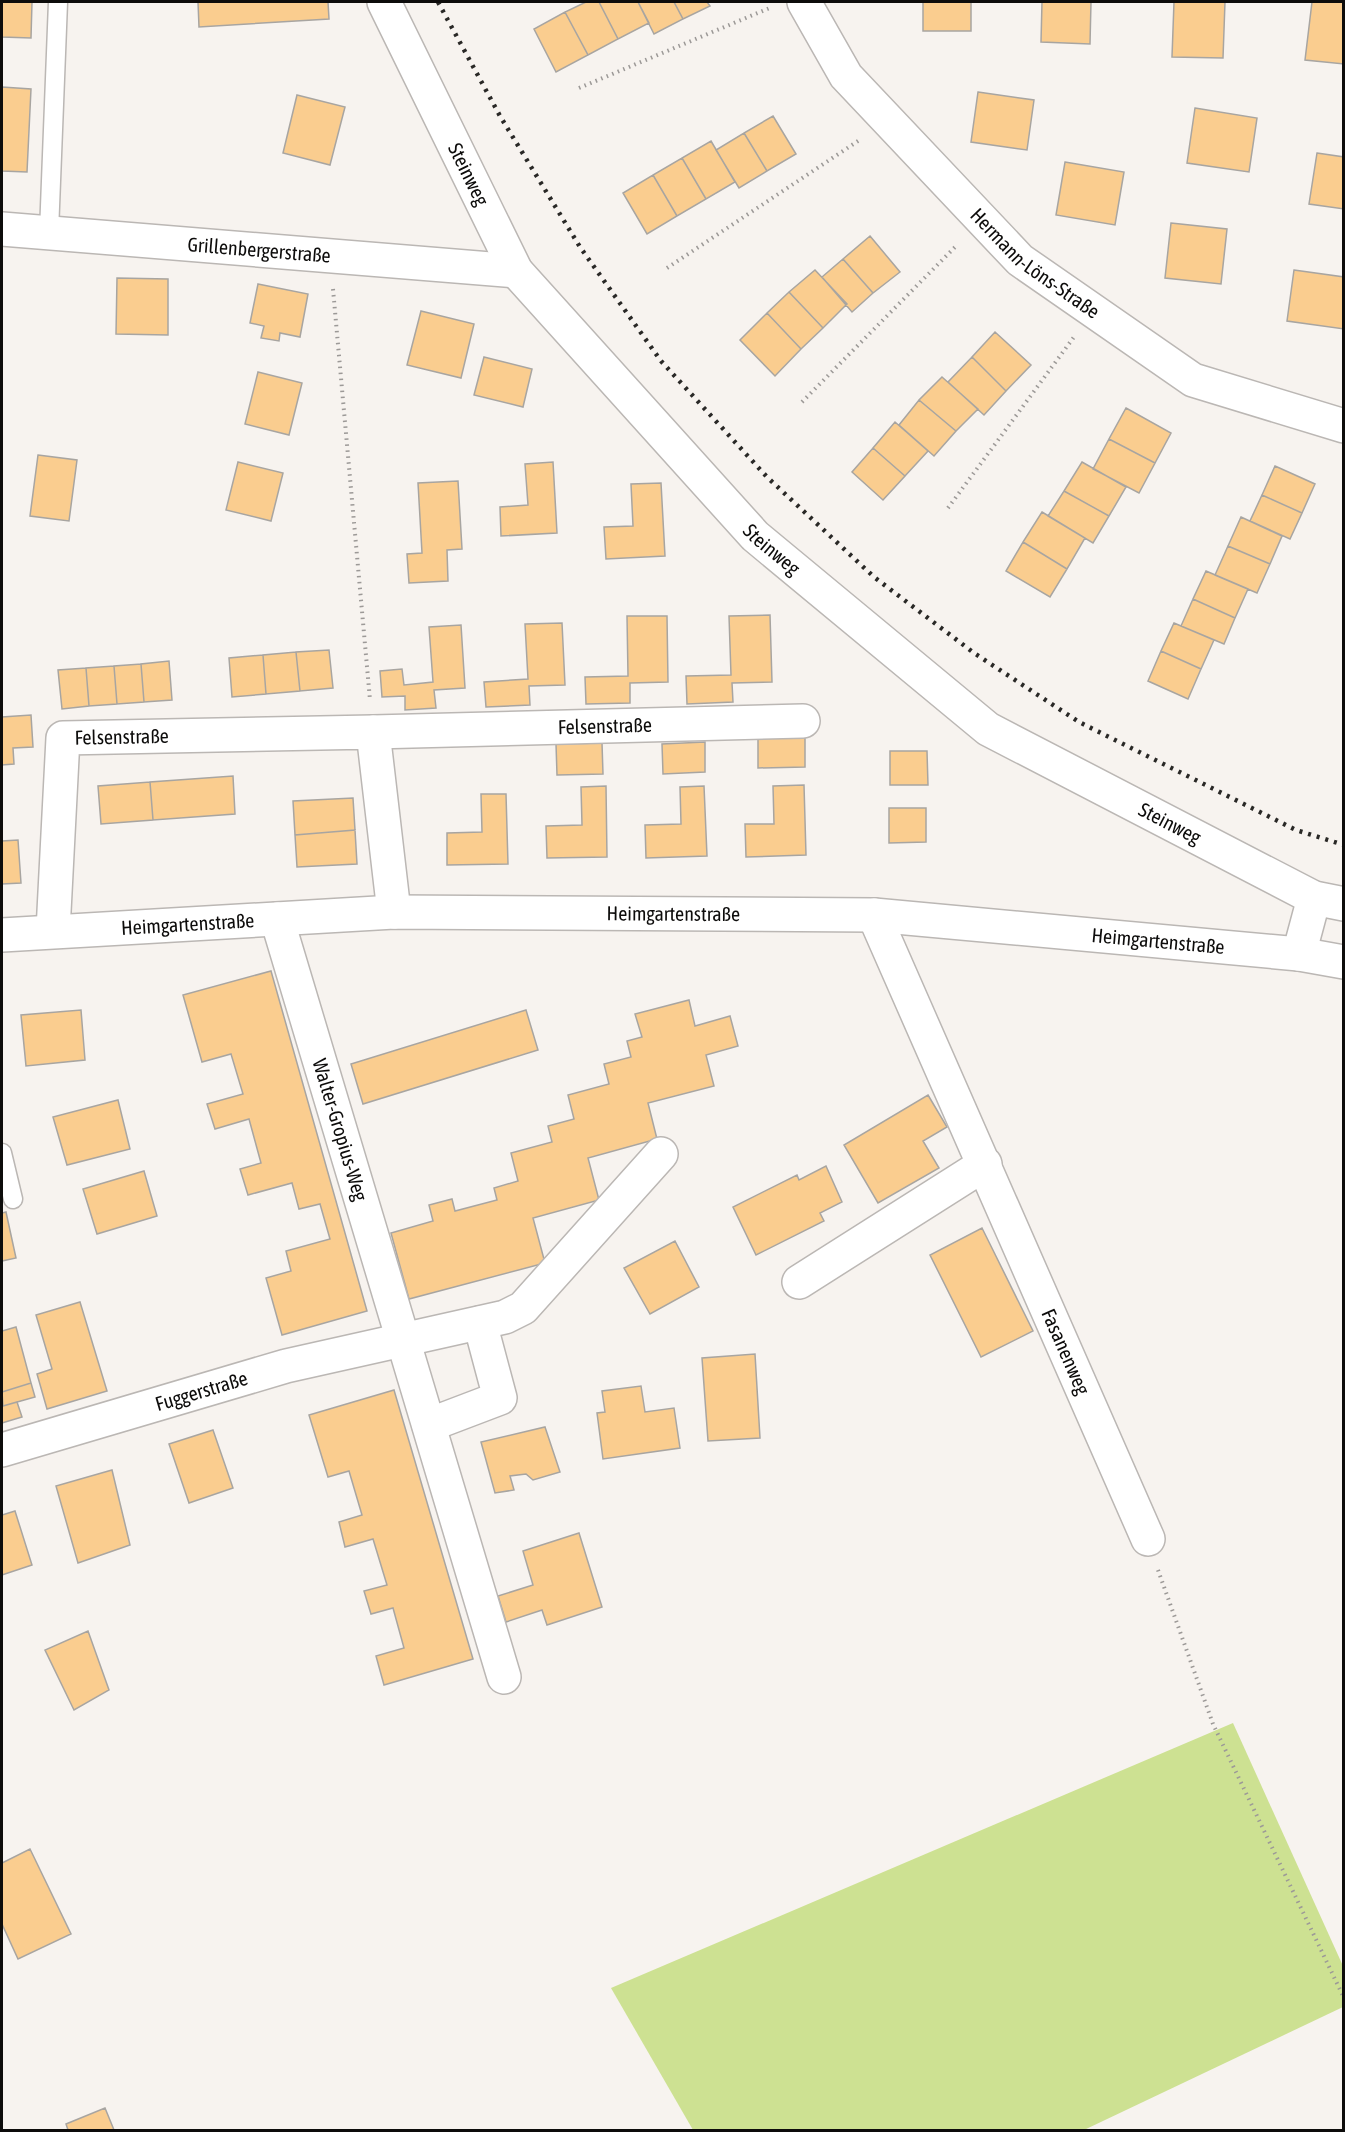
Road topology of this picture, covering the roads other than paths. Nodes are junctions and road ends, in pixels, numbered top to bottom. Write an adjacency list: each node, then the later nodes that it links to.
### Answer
1 (58, 2): 5 (lane)
2 (384, 2): 6 (street, Steinweg)
3 (789, 4): 7 (street, Hermann-Löns-Straße)
4 (2, 229): 5 (street, Grillenbergerstraße)
5 (49, 232): 6 (street, Grillenbergerstraße)
6 (516, 271): 10 (street, Steinweg)
7 (1344, 426)
8 (803, 721): 9 (street, Felsenstraße)
9 (373, 732): 11 (street); 14 (street, Felsenstraße)
10 (1329, 901): 16 (street)
11 (394, 912): 12 (street, Heimgartenstraße); 13 (street, Heimgartenstraße)
12 (874, 915): 16 (street, Heimgartenstraße); 20 (street, Fasanenweg)
13 (277, 919): 14 (street, Heimgartenstraße); 24 (street, Walter-Gropius-Weg)
14 (53, 932): 15 (street, Heimgartenstraße)
15 (2, 935)
16 (1299, 954): 17 (street, Heimgartenstraße)
17 (1344, 962)
18 (2, 1153): 21 (lane)
19 (661, 1154): 23 (street)
20 (985, 1164): 22 (street); 27 (street, Fasanenweg)
21 (13, 1199)
22 (799, 1282)
23 (480, 1323): 24 (street); 25 (street)
24 (404, 1341): 25 (street, Walter-Gropius-Weg); 26 (street, Fuggerstraße)
25 (429, 1425): 28 (street, Walter-Gropius-Weg)
26 (2, 1450)
27 (1148, 1539)
28 (504, 1677)

